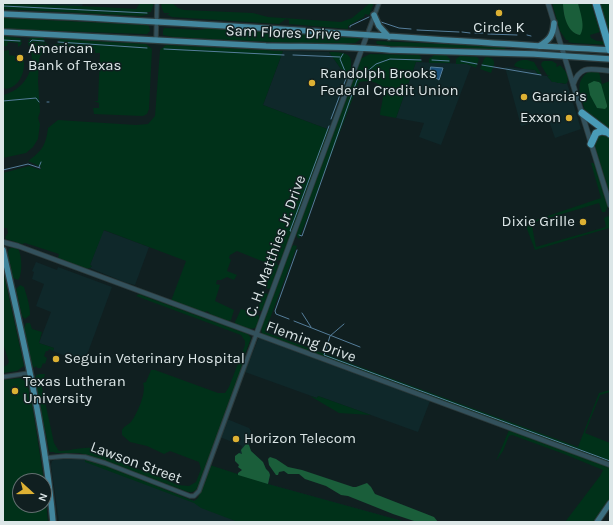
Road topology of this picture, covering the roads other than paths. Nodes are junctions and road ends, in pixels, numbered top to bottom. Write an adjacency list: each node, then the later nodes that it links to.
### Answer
1 (157, 3): 7 (street)
2 (379, 3): 6 (street, C. H. Matthies Jr. Drive)
3 (548, 3): 8 (street)
4 (596, 3): 16 (highway)
5 (3, 14): 7 (main road, Sam Flores Drive)
6 (374, 15): 10 (street, C. H. Matthies Jr. Drive); 11 (main road)
7 (156, 22): 10 (main road, Sam Flores Drive); 12 (street)
8 (554, 23): 13 (main road); 15 (street)
9 (3, 32): 12 (main road, Sam Flores Drive)
10 (367, 35): 11 (main road, Sam Flores Drive); 14 (street, C. H. Matthies Jr. Drive)
11 (389, 37): 13 (main road, Sam Flores Drive)
12 (156, 40): 14 (main road, Sam Flores Drive)
13 (540, 46): 15 (main road, Sam Flores Drive)
14 (362, 47): 17 (main road, Sam Flores Drive); 27 (street, C. H. Matthies Jr. Drive)
15 (561, 47): 16 (main road, Sam Flores Drive); 17 (street)
16 (610, 50)
17 (563, 56): 18 (main road, Sam Flores Drive); 20 (street)
18 (610, 59)
19 (610, 70): 20 (street)
20 (573, 86): 21 (street)
21 (582, 113): 22 (highway); 23 (street)
22 (608, 133): 23 (highway)
23 (591, 144): 24 (street)
24 (610, 205)
25 (3, 242): 27 (street, Fleming Drive)
26 (3, 250): 28 (main road)
27 (256, 335): 31 (street, Fleming Drive); 32 (street, C. H. Matthies Jr. Drive)
28 (29, 373): 29 (street); 30 (main road)
29 (3, 377)
30 (45, 458): 32 (street, Lawson Street); 34 (main road)
31 (610, 465)
32 (194, 496)
33 (610, 503): 35 (main road)
34 (53, 522)
35 (597, 522)

